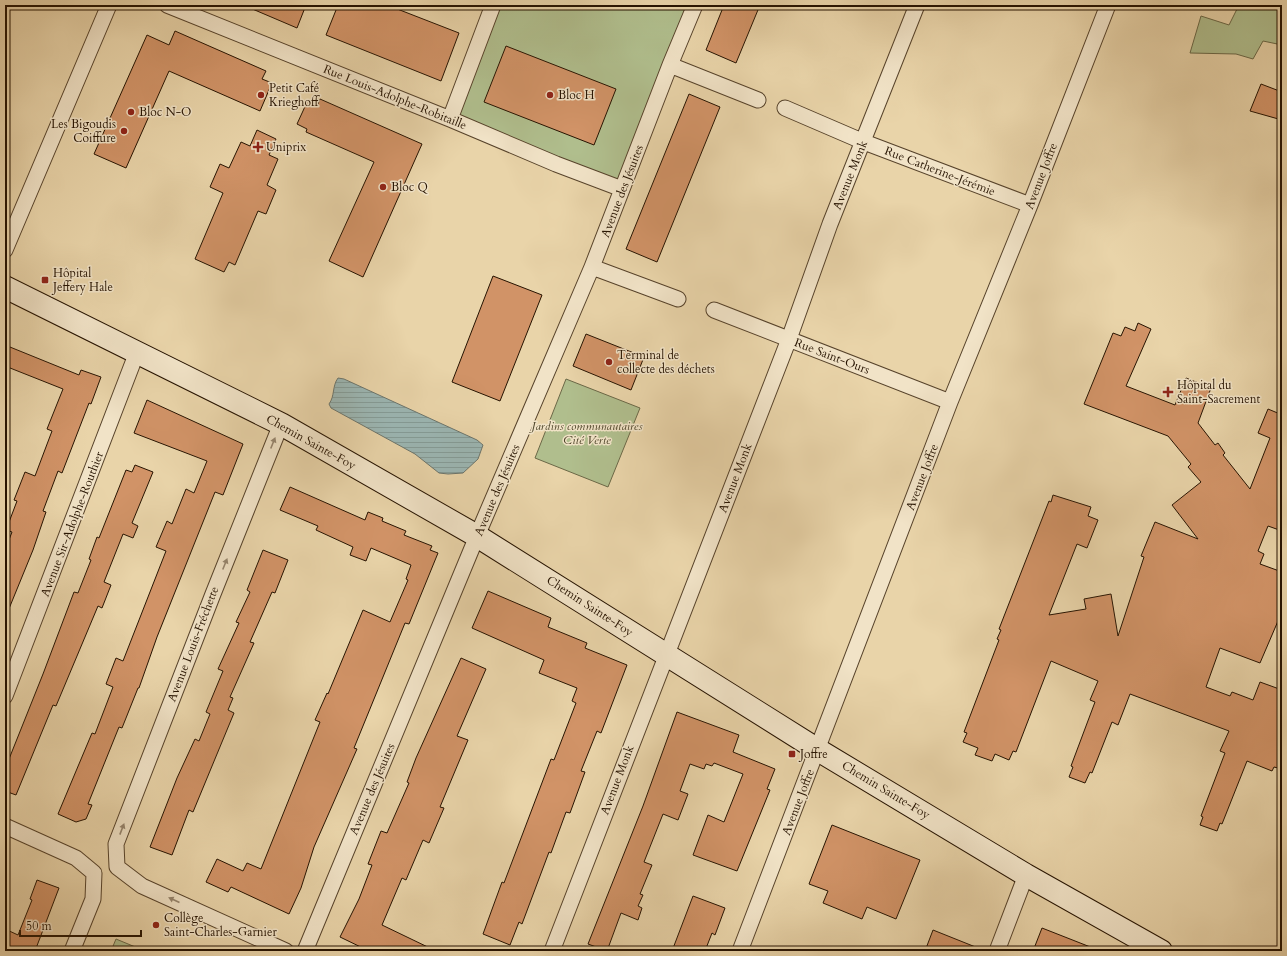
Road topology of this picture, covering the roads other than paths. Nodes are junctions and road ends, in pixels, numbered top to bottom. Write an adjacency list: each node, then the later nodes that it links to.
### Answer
1 (109, 5): 14 (street)
2 (167, 5): 10 (street, Rue Louis-Adolphe-Robitaille)
3 (493, 5): 10 (street)
4 (695, 5): 7 (street, Avenue des Jésuites)
5 (917, 5): 11 (street, Avenue Monk)
6 (1108, 5): 13 (street, Avenue Joffre)
7 (670, 65): 8 (street); 12 (street, Avenue des Jésuites)
8 (758, 100)
9 (785, 108): 11 (street, Rue Catherine-Jérémie)
10 (450, 119): 12 (street, Rue Louis-Adolphe-Robitaille)
11 (864, 142): 13 (street, Rue Catherine-Jérémie); 19 (street, Avenue Monk)
12 (622, 189): 15 (street, Avenue des Jésuites)
13 (1030, 206): 21 (street, Avenue Joffre)
14 (5, 250)
15 (592, 267): 17 (street); 23 (street, Avenue des Jésuites)
16 (5, 287): 20 (main road, Chemin Sainte-Foy)
17 (678, 299)
18 (714, 310): 19 (street, Rue Saint-Ours)
19 (789, 339): 21 (street, Rue Saint-Ours); 24 (street, Avenue Monk)
20 (137, 352): 22 (main road, Chemin Sainte-Foy); 25 (street, Avenue Sir-Adolphe-Routhier)
21 (950, 402): 26 (street, Avenue Joffre)
22 (281, 424): 23 (main road, Chemin Sainte-Foy); 30 (street, Avenue Louis-Fréchette, one-way to 22)
23 (477, 536): 24 (main road, Chemin Sainte-Foy); 31 (street, Avenue des Jésuites)
24 (666, 656): 26 (main road, Chemin Sainte-Foy); 32 (street, Avenue Monk)
25 (5, 696)
26 (818, 750): 28 (main road, Chemin Sainte-Foy); 33 (street, Avenue Joffre)
27 (5, 826): 29 (street)
28 (1026, 875): 34 (street); 35 (main road, Chemin Sainte-Foy)
29 (72, 951)
30 (286, 951)
31 (305, 951)
32 (552, 951)
33 (740, 951)
34 (997, 951)
35 (1160, 951)

